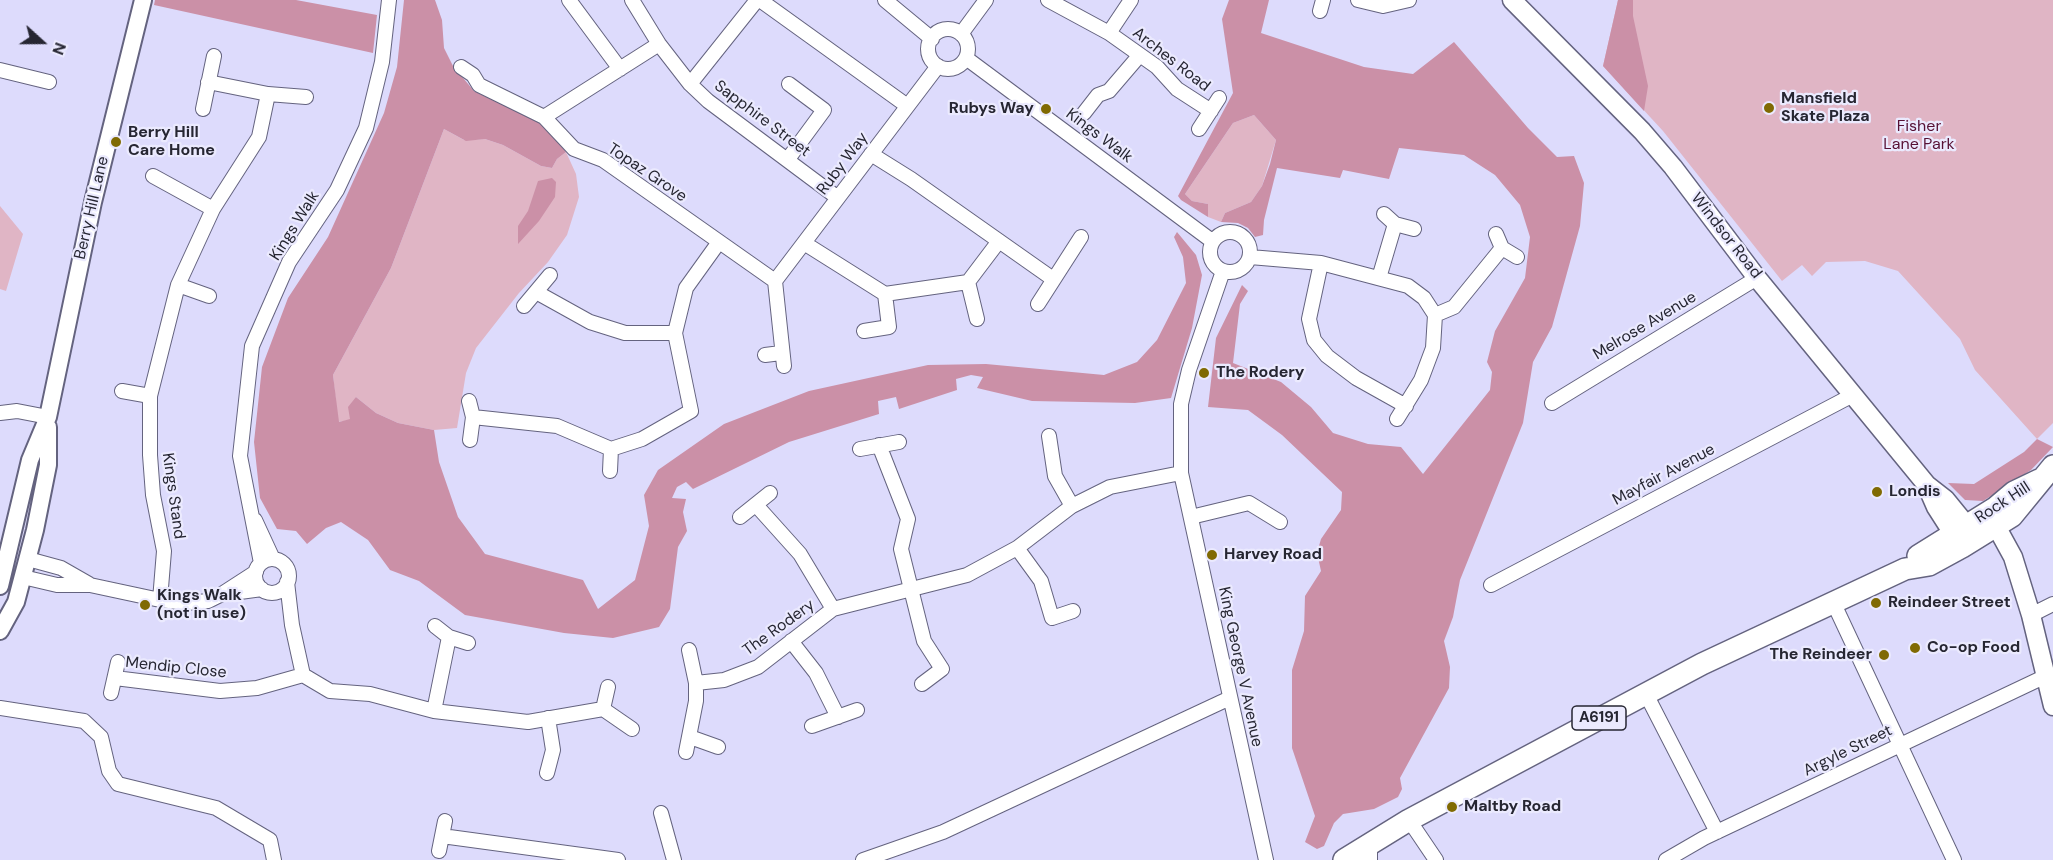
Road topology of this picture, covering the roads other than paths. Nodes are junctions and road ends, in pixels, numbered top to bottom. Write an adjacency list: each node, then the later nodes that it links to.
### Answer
1 (143, 0): 80 (street, Berry Hill Lane)
2 (389, 0): 102 (street, Kings Walk)
3 (569, 0): 21 (street)
4 (759, 0): 26 (street); 31 (street)
5 (885, 0): 15 (street)
6 (986, 0): 14 (street)
7 (1048, 0): 13 (street, Arches Road)
8 (1131, 0): 13 (street)
9 (1358, 0): 10 (street)
10 (1409, 0)
11 (1512, 0): 58 (main road, Windsor Road)
12 (636, 1): 16 (street, Sapphire Street)
13 (1109, 33): 18 (street, Arches Road)
14 (961, 34): 15 (street); 19 (street)
15 (932, 39): 20 (street)
16 (659, 44): 21 (street); 26 (street, Sapphire Street)
17 (214, 56): 25 (street)
18 (1139, 56): 33 (street, Arches Road); 34 (street)
19 (966, 58): 20 (street); 47 (street, Kings Walk)
20 (938, 66): 31 (street, Ruby Way)
21 (620, 69): 35 (street)
22 (0, 70): 24 (street)
23 (473, 71): 35 (street, Topaz Grove)
24 (49, 82)
25 (208, 82): 28 (street); 32 (street)
26 (690, 84): 38 (street, Sapphire Street)
27 (789, 84): 38 (street)
28 (268, 94): 29 (street); 41 (street, Kings Stand)
29 (306, 97)
30 (1219, 98): 33 (street, Arches Road)
31 (906, 105): 37 (street, Ruby Way)
32 (203, 109)
33 (1211, 111): 36 (street, Arches Road)
34 (1084, 113)
35 (544, 117): 48 (street, Topaz Grove)
36 (1199, 129)
37 (871, 154): 40 (street, Ruby Way); 49 (street)
38 (788, 159): 40 (street, Sapphire Street)
39 (153, 176): 41 (street)
40 (838, 198): 50 (street, Ruby Way)
41 (213, 209): 62 (street, Kings Stand)
42 (1384, 214): 43 (street)
43 (1395, 224): 44 (street); 57 (street)
44 (1414, 229)
45 (1496, 234): 51 (street)
46 (1081, 237): 59 (street)
47 (1212, 241): 52 (street); 55 (street)
48 (719, 242): 60 (street, Topaz Grove); 71 (street)
49 (1009, 242): 59 (street); 61 (street)
50 (804, 243): 60 (street, Ruby Way); 64 (street)
51 (1502, 248): 53 (street); 68 (street)
52 (1250, 257): 54 (street); 55 (street)
53 (1517, 257)
54 (1322, 263): 57 (street); 78 (street)
55 (1223, 271): 90 (street, King George V Avenue)
56 (550, 275): 63 (street)
57 (1379, 278): 68 (street)
58 (1757, 278): 74 (main road, Windsor Road); 77 (street, Melrose Avenue)
59 (1053, 279): 66 (street)
60 (775, 281): 72 (street)
61 (968, 282): 64 (street); 69 (street)
62 (178, 285): 65 (street); 75 (street, Kings Stand)
63 (536, 292): 67 (street); 71 (street)
64 (885, 294): 70 (street)
65 (209, 296)
66 (1038, 304)
67 (524, 306)
68 (1436, 315): 78 (street)
69 (977, 319)
70 (864, 331)
71 (675, 333): 88 (street)
72 (765, 355)
73 (122, 392): 75 (street)
74 (1853, 395): 99 (main road, Windsor Road); 106 (street, Mayfair Avenue)
75 (150, 396): 111 (street, Kings Stand)
76 (469, 401): 81 (street)
77 (1552, 403)
78 (1406, 406): 82 (street)
79 (0, 413): 80 (street)
80 (48, 417): 101 (street, Berry Hill Lane); 103 (street, Berry Hill Lane)
81 (473, 417): 84 (street); 88 (street)
82 (1397, 419)
83 (1049, 436): 94 (street)
84 (470, 440)
85 (899, 442): 86 (street)
86 (879, 445): 87 (street); 109 (street)
87 (860, 448)
88 (611, 449): 89 (street)
89 (610, 471)
90 (1181, 473): 94 (street, The Rodery); 96 (street, King George V Avenue)
91 (2046, 473): 97 (main road, Rock Hill / A6191)
92 (770, 493): 93 (street)
93 (756, 505): 95 (street); 114 (street)
94 (1072, 506): 100 (street, The Rodery)
95 (740, 517)
96 (1191, 517): 98 (street); 134 (street, King George V Avenue)
97 (1992, 520): 99 (main road, Rock Hill / A6191); 116 (main road)
98 (1280, 522)
99 (1965, 536): 112 (main road, A6191)
100 (1017, 548): 109 (street, The Rodery); 115 (street)
101 (28, 560): 103 (street, Berry Hill Lane); 105 (street)
102 (263, 565): 104 (street); 108 (street); 110 (street)
103 (14, 570): 105 (street); 107 (street, Berry Hill Lane); 117 (street); 120 (street, Berry Hill Lane)
104 (287, 582): 108 (street); 118 (street)
105 (90, 585): 111 (street)
106 (1491, 585)
107 (0, 586)
108 (268, 591): 110 (street); 118 (street)
109 (911, 591): 114 (street, The Rodery); 130 (street)
110 (222, 594): 111 (street)
111 (160, 600)
112 (1834, 604): 133 (main road, A6191); 145 (street)
113 (2053, 604): 116 (street)
114 (833, 609): 122 (street, The Rodery)
115 (1073, 611)
116 (2031, 615): 127 (main road)
117 (0, 620)
118 (292, 625): 126 (street)
119 (435, 626): 121 (street)
120 (0, 631)
121 (449, 637): 123 (street); 139 (street)
122 (791, 641): 129 (street, The Rodery); 140 (street)
123 (468, 643)
124 (689, 650): 129 (street)
125 (118, 662): 128 (street, Mendip Close)
126 (303, 675): 128 (street, Mendip Close); 139 (street)
127 (2046, 676): 135 (main road); 145 (street, Argyle Street)
128 (115, 678): 132 (street, Mendip Close)
129 (696, 683): 144 (street)
130 (922, 684)
131 (608, 687): 137 (street)
132 (111, 693)
133 (1646, 694): 150 (main road, A6191); 152 (street)
134 (1230, 698): 159 (street); 160 (street, King George V Avenue)
135 (2053, 706)
136 (0, 708): 156 (street)
137 (603, 709): 141 (street); 143 (street)
138 (857, 710): 140 (street)
139 (434, 711): 141 (street)
140 (838, 717): 142 (street)
141 (548, 718): 148 (street)
142 (812, 726)
143 (632, 729)
144 (690, 736): 146 (street); 147 (street)
145 (1899, 745): 152 (street, Argyle Street); 164 (street)
146 (718, 747)
147 (686, 752)
148 (547, 773)
149 (660, 813): 158 (street)
150 (1409, 820): 155 (main road, A6191); 162 (street)
151 (446, 821): 153 (street)
152 (1717, 832): 163 (street, Argyle Street)
153 (442, 836): 154 (street); 157 (street)
154 (440, 851)
155 (1370, 852): 161 (main road, A6191)
156 (274, 860)
157 (618, 860)
158 (674, 860)
159 (863, 860)
160 (1266, 860)
161 (1344, 860)
162 (1436, 860)
163 (1666, 860)
164 (1954, 860)

